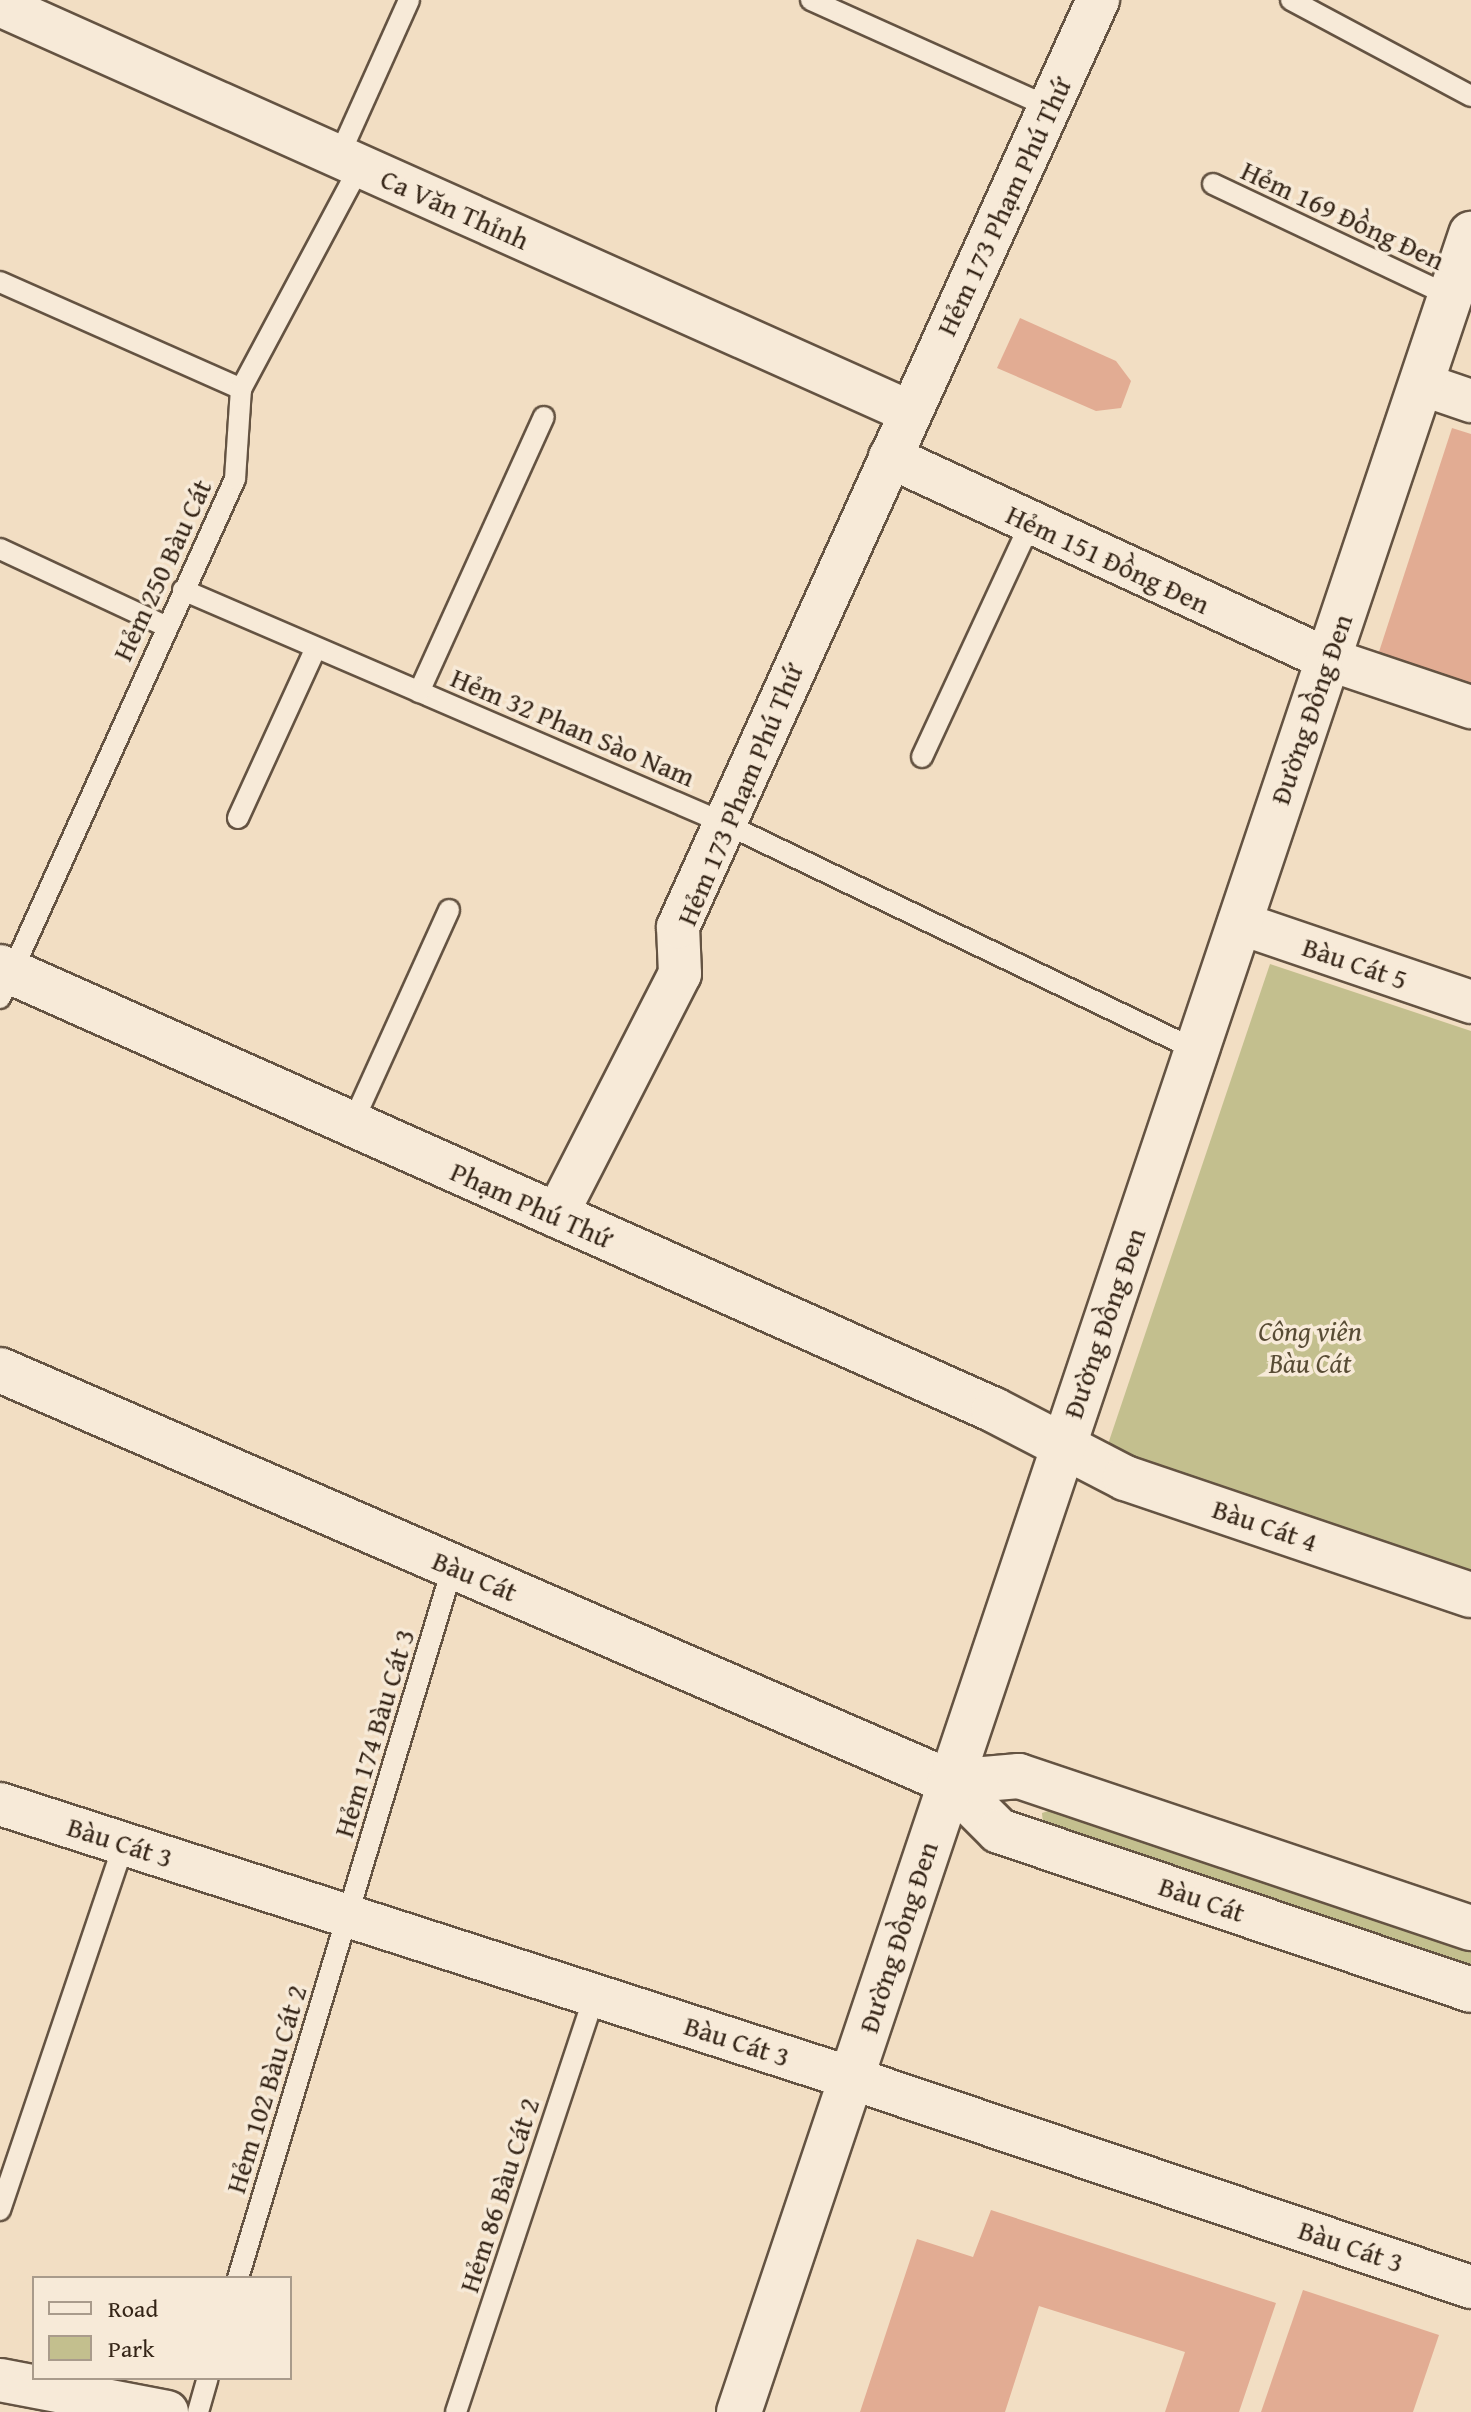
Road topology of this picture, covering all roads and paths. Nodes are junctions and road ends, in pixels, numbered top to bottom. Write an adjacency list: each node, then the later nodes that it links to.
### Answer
1 (409, 0): 8 (lane, Hẻm 250 Bàu Cát)
2 (811, 0): 7 (lane)
3 (1098, 0): 7 (street, Hẻm 173 Phạm Phú Thứ)
4 (1291, 0): 6 (lane)
5 (0, 5): 8 (street, Ca Văn Thỉnh)
6 (1471, 96)
7 (1049, 107): 16 (street, Hẻm 173 Phạm Phú Thứ)
8 (349, 161): 14 (lane, Hẻm 250 Bàu Cát); 16 (street, Ca Văn Thỉnh)
9 (1213, 184): 12 (lane, Hẻm 169 Đồng Đen)
10 (1471, 234): 12 (street, Đường Đồng Đen)
11 (0, 282): 14 (lane)
12 (1450, 296): 13 (street, Đường Đồng Đen)
13 (1421, 384): 15 (street); 24 (street, Đường Đồng Đen)
14 (241, 389): 21 (lane, Hẻm 250 Bàu Cát)
15 (1471, 401)
16 (910, 412): 18 (street, Hẻm 173 Phạm Phú Thứ)
17 (544, 417): 25 (lane)
18 (890, 457): 19 (street, Hẻm 151 Đồng Đen); 29 (street, Hẻm 173 Phạm Phú Thứ)
19 (1030, 524): 24 (street, Hẻm 151 Đồng Đen); 27 (lane)
20 (0, 549): 22 (lane)
21 (183, 590): 22 (lane, Hẻm 250 Bàu Cát); 23 (lane, Hẻm 32 Phan Sào Nam)
22 (167, 627): 32 (lane, Hẻm 250 Bàu Cát)
23 (316, 648): 25 (lane, Hẻm 32 Phan Sào Nam); 28 (lane)
24 (1328, 659): 26 (street, Hẻm 151 Đồng Đen); 31 (street, Đường Đồng Đen)
25 (419, 692): 29 (lane, Hẻm 32 Phan Sào Nam)
26 (1471, 707)
27 (922, 757)
28 (238, 818)
29 (724, 823): 34 (lane, Hẻm 32 Phan Sào Nam); 36 (street, Hẻm 173 Phạm Phú Thứ)
30 (449, 910): 35 (lane)
31 (1239, 923): 33 (street, Bàu Cát 5); 34 (street, Đường Đồng Đen)
32 (3, 979): 35 (street, Phạm Phú Thứ)
33 (1471, 1002)
34 (1196, 1050): 38 (street, Đường Đồng Đen)
35 (352, 1124): 36 (street, Phạm Phú Thứ)
36 (556, 1216): 38 (street, Phạm Phú Thứ)
37 (0, 1370): 39 (street, Bàu Cát)
38 (1062, 1446): 40 (street, Bàu Cát 4); 41 (street, Đường Đồng Đen)
39 (453, 1566): 41 (street, Bàu Cát); 44 (lane, Hẻm 174 Bàu Cát 3)
40 (1471, 1595)
41 (950, 1782): 45 (street, Bàu Cát); 46 (street, Bàu Cát); 48 (street, Đường Đồng Đen)
42 (0, 1804): 43 (street, Bàu Cát 3)
43 (124, 1844): 44 (street, Bàu Cát 3); 49 (lane)
44 (348, 1915): 47 (street, Bàu Cát 3); 50 (lane, Hẻm 102 Bàu Cát 2)
45 (1471, 1928)
46 (1471, 1990)
47 (595, 1995): 48 (street, Bàu Cát 3); 56 (lane, Hẻm 86 Bàu Cát 2)
48 (851, 2078): 51 (street, Bàu Cát 3); 57 (street, Đường Đồng Đen)
49 (0, 2210)
50 (239, 2276)
51 (1471, 2287)
52 (0, 2380): 54 (street)
53 (207, 2380): 55 (lane)
54 (167, 2412)
55 (198, 2412)
56 (456, 2412)
57 (739, 2412)

